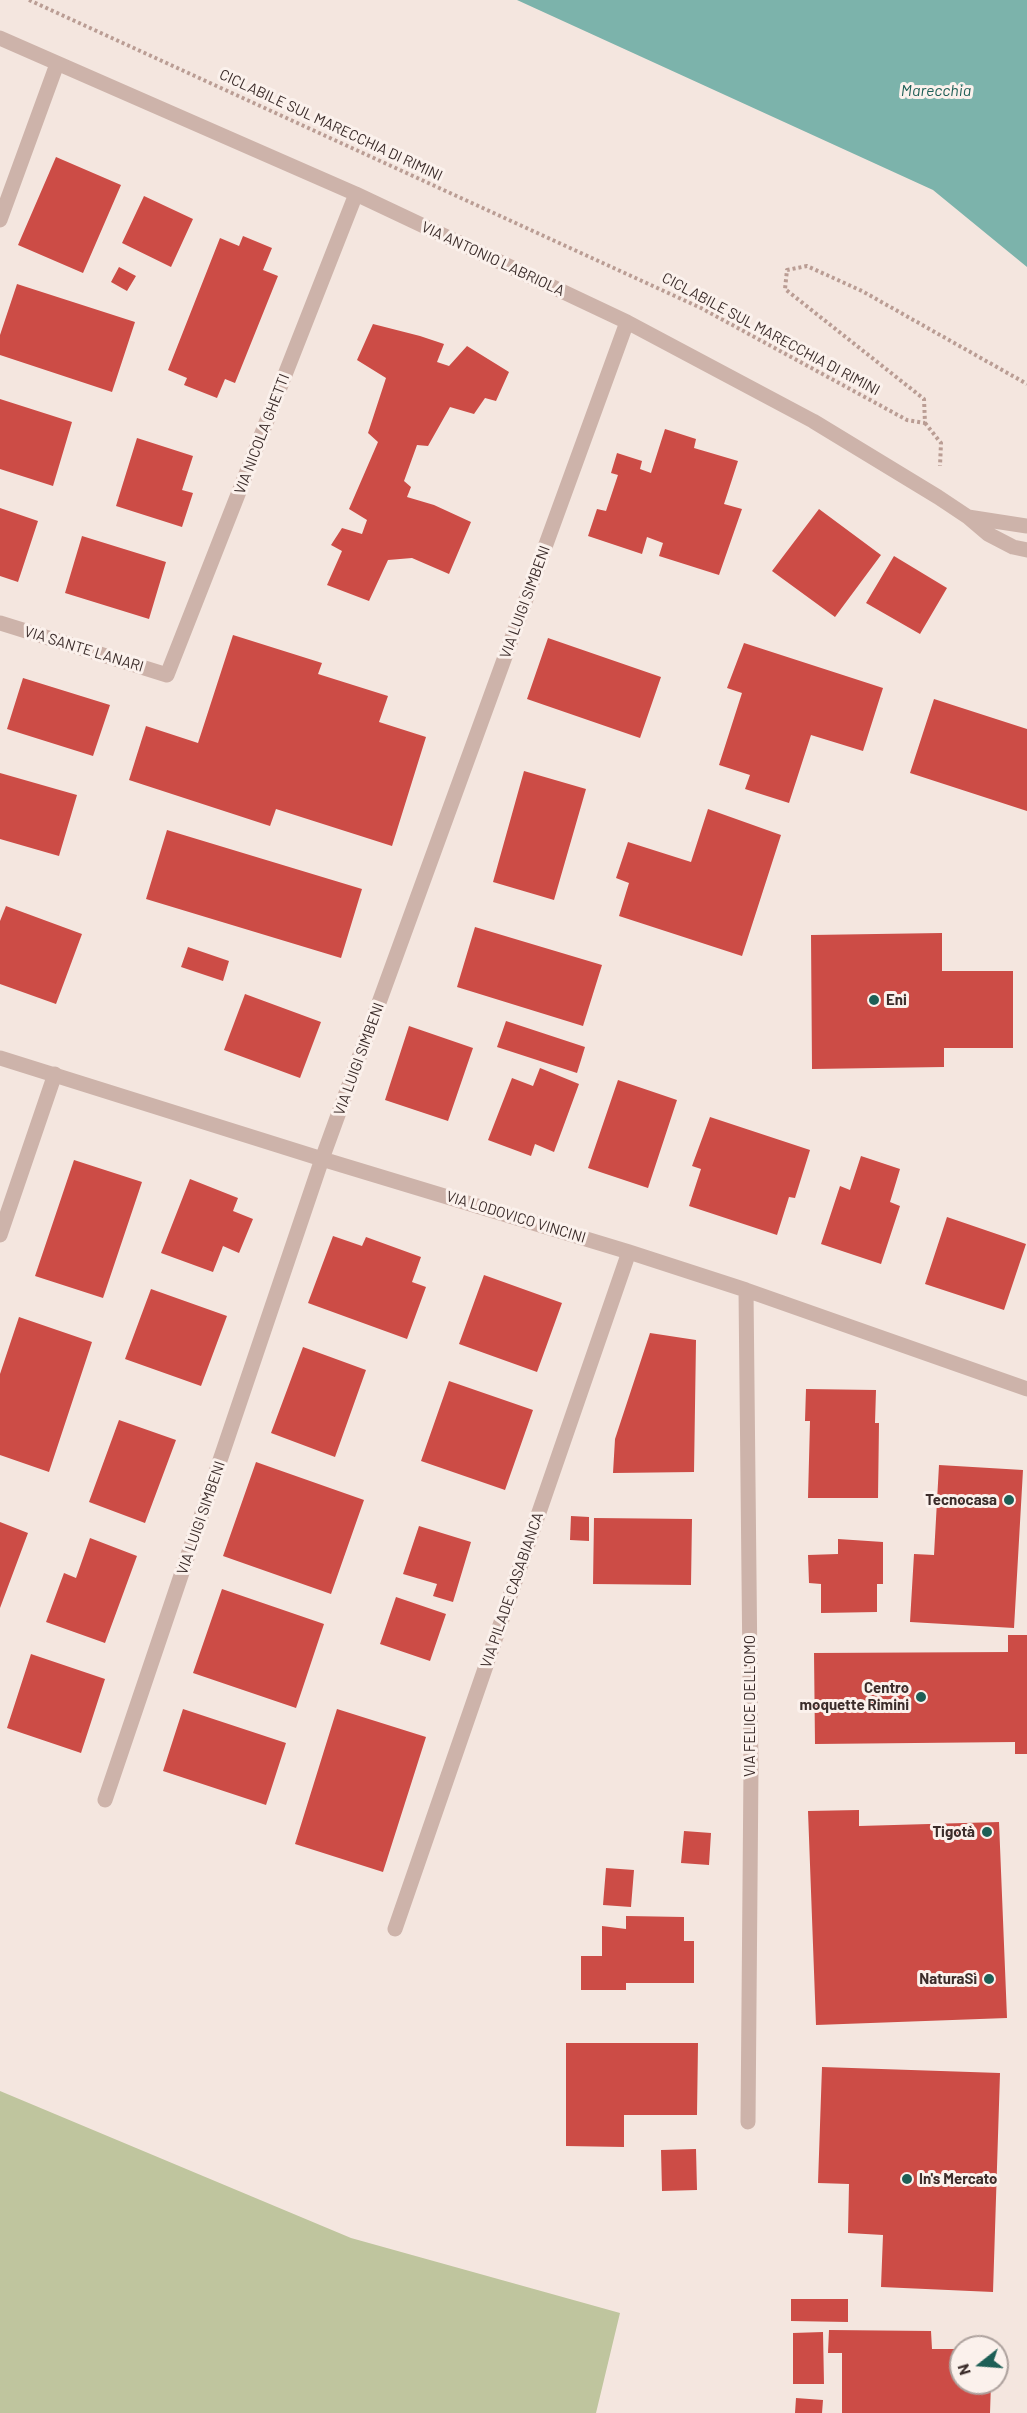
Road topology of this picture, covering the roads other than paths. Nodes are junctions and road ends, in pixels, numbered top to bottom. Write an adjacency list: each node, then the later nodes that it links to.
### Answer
1 (0, 38): 2 (street, VIA ANTONIO LABRIOLA)
2 (57, 63): 3 (street, VIA ANTONIO LABRIOLA); 4 (street)
3 (356, 194): 5 (street, VIA ANTONIO LABRIOLA); 10 (street, VIA NICOLA GHETTI)
4 (0, 220)
5 (627, 322): 6 (street, VIA ANTONIO LABRIOLA); 13 (street, VIA LUIGI SIMBENI)
6 (968, 517): 7 (street, VIA ANTONIO LABRIOLA); 8 (street, VIA ANTONIO LABRIOLA)
7 (1027, 526)
8 (1027, 550)
9 (0, 622): 10 (street, VIA SANTE LANARI)
10 (167, 675)
11 (0, 1058): 12 (street, VIA LODOVICO VINCINI)
12 (55, 1074): 13 (street, VIA LODOVICO VINCINI); 14 (street)
13 (322, 1159): 15 (street, VIA LODOVICO VINCINI); 18 (street, VIA LUIGI SIMBENI)
14 (0, 1235)
15 (629, 1252): 16 (street, VIA LODOVICO VINCINI); 19 (street, VIA PILADE CASABIANCA)
16 (746, 1290): 17 (street, VIA LODOVICO VINCINI); 20 (street, VIA FELICE DELL'OMO)
17 (1027, 1389)
18 (105, 1800)
19 (395, 1929)
20 (748, 2122)

